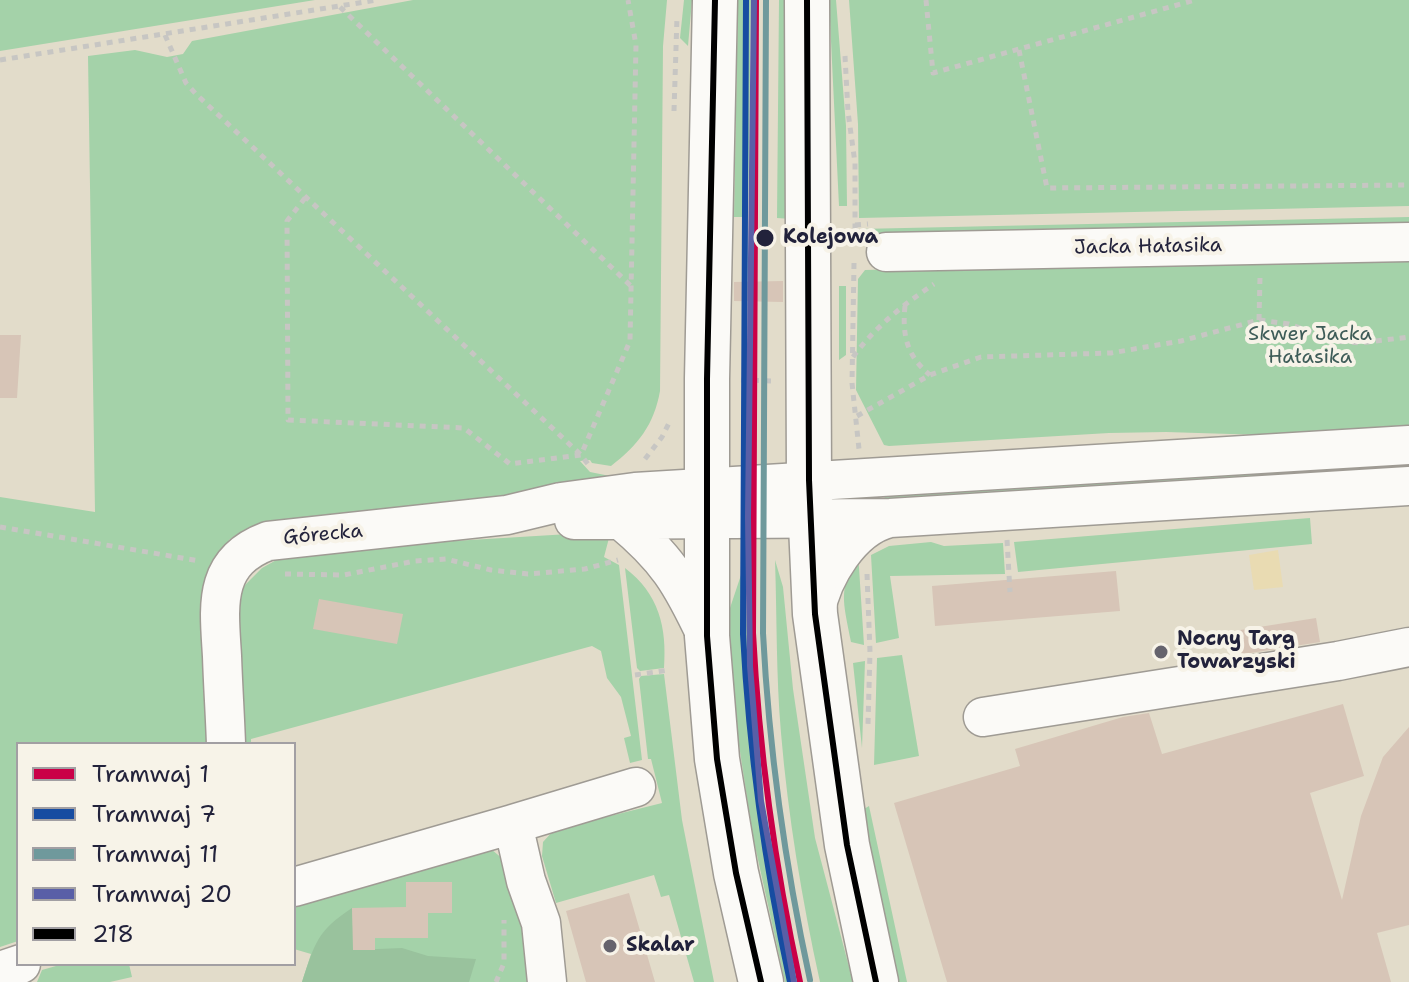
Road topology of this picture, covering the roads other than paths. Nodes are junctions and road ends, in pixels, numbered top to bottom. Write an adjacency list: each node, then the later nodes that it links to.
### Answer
1 (715, 0): 8 (main road)
2 (807, 0): 7 (main road)
3 (1409, 242): 4 (street, Jacka Hałasika)
4 (870, 255)
5 (1409, 445): 7 (street)
6 (1409, 486): 11 (street)
7 (810, 498): 8 (street, Górecka); 11 (street); 12 (main road)
8 (707, 502): 9 (street, Górecka); 10 (street, Górecka); 13 (main road)
9 (507, 515): 10 (street, Górecka); 16 (street, Górecka)
10 (621, 520): 13 (street)
11 (877, 524): 12 (street)
12 (815, 614): 22 (main road)
13 (707, 636): 21 (main road)
14 (1409, 647): 15 (street)
15 (983, 717)
16 (226, 742)
17 (636, 787): 18 (street)
18 (513, 824): 19 (street); 20 (street)
19 (296, 886)
20 (547, 982)
21 (761, 982)
22 (876, 982)

